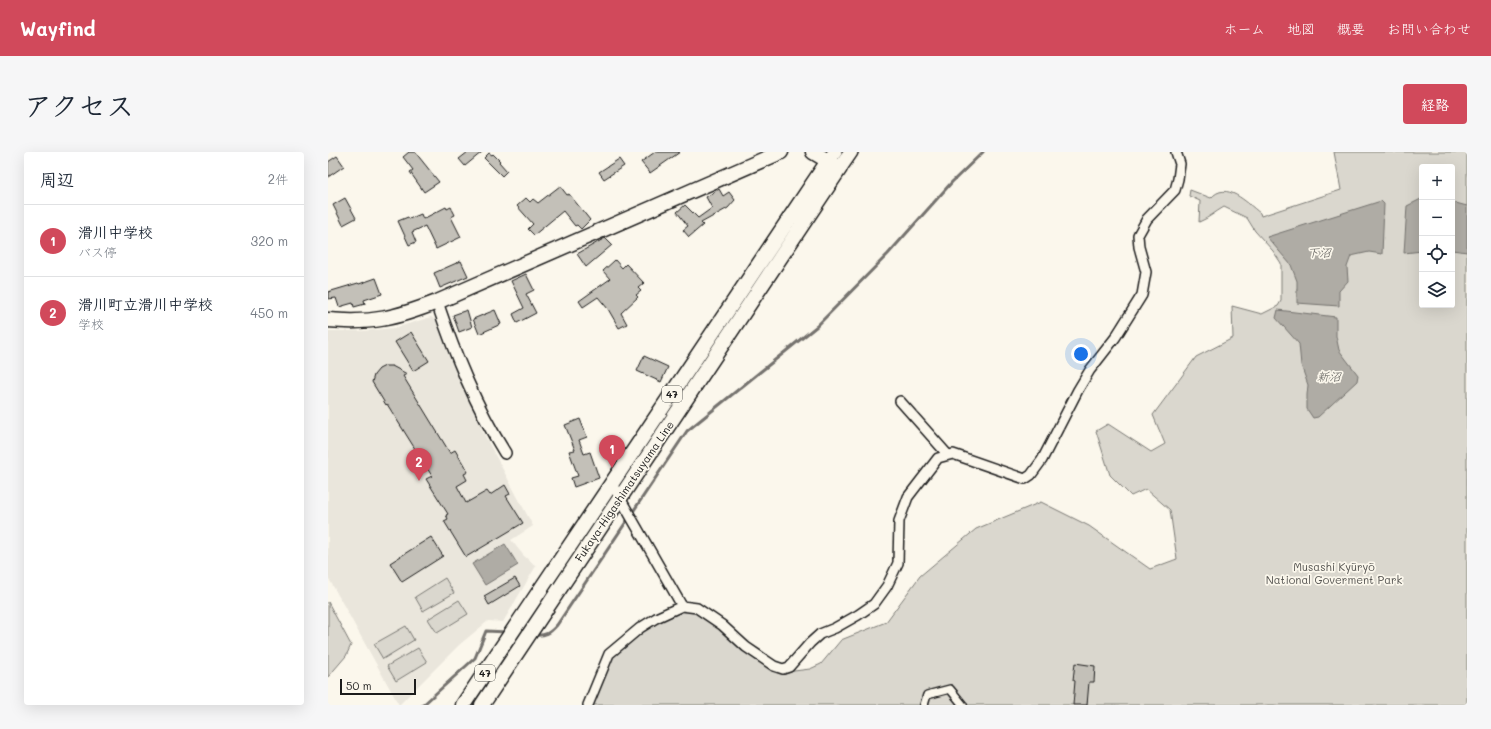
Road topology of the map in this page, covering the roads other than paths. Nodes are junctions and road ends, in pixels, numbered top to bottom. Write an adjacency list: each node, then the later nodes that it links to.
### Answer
1 (781, 152): 6 (main road)
2 (813, 152): 5 (main road)
3 (852, 152): 5 (main road)
4 (1176, 152): 10 (street)
5 (834, 160): 11 (main road, Fukaya-Higashimatsuyama Line / 47); 12 (main road, Fukaya-Higashimatsuyama Line / 47)
6 (437, 302): 7 (main road); 9 (street)
7 (328, 320)
8 (900, 401): 10 (street)
9 (505, 453)
10 (948, 455): 13 (street)
11 (612, 484): 12 (street); 14 (main road, Fukaya-Higashimatsuyama Line / 47)
12 (620, 496): 13 (street); 15 (main road, Fukaya-Higashimatsuyama Line / 47)
13 (682, 606): 16 (street)
14 (463, 705)
15 (482, 705)
16 (588, 705)
17 (924, 705): 18 (street)
18 (963, 705)

